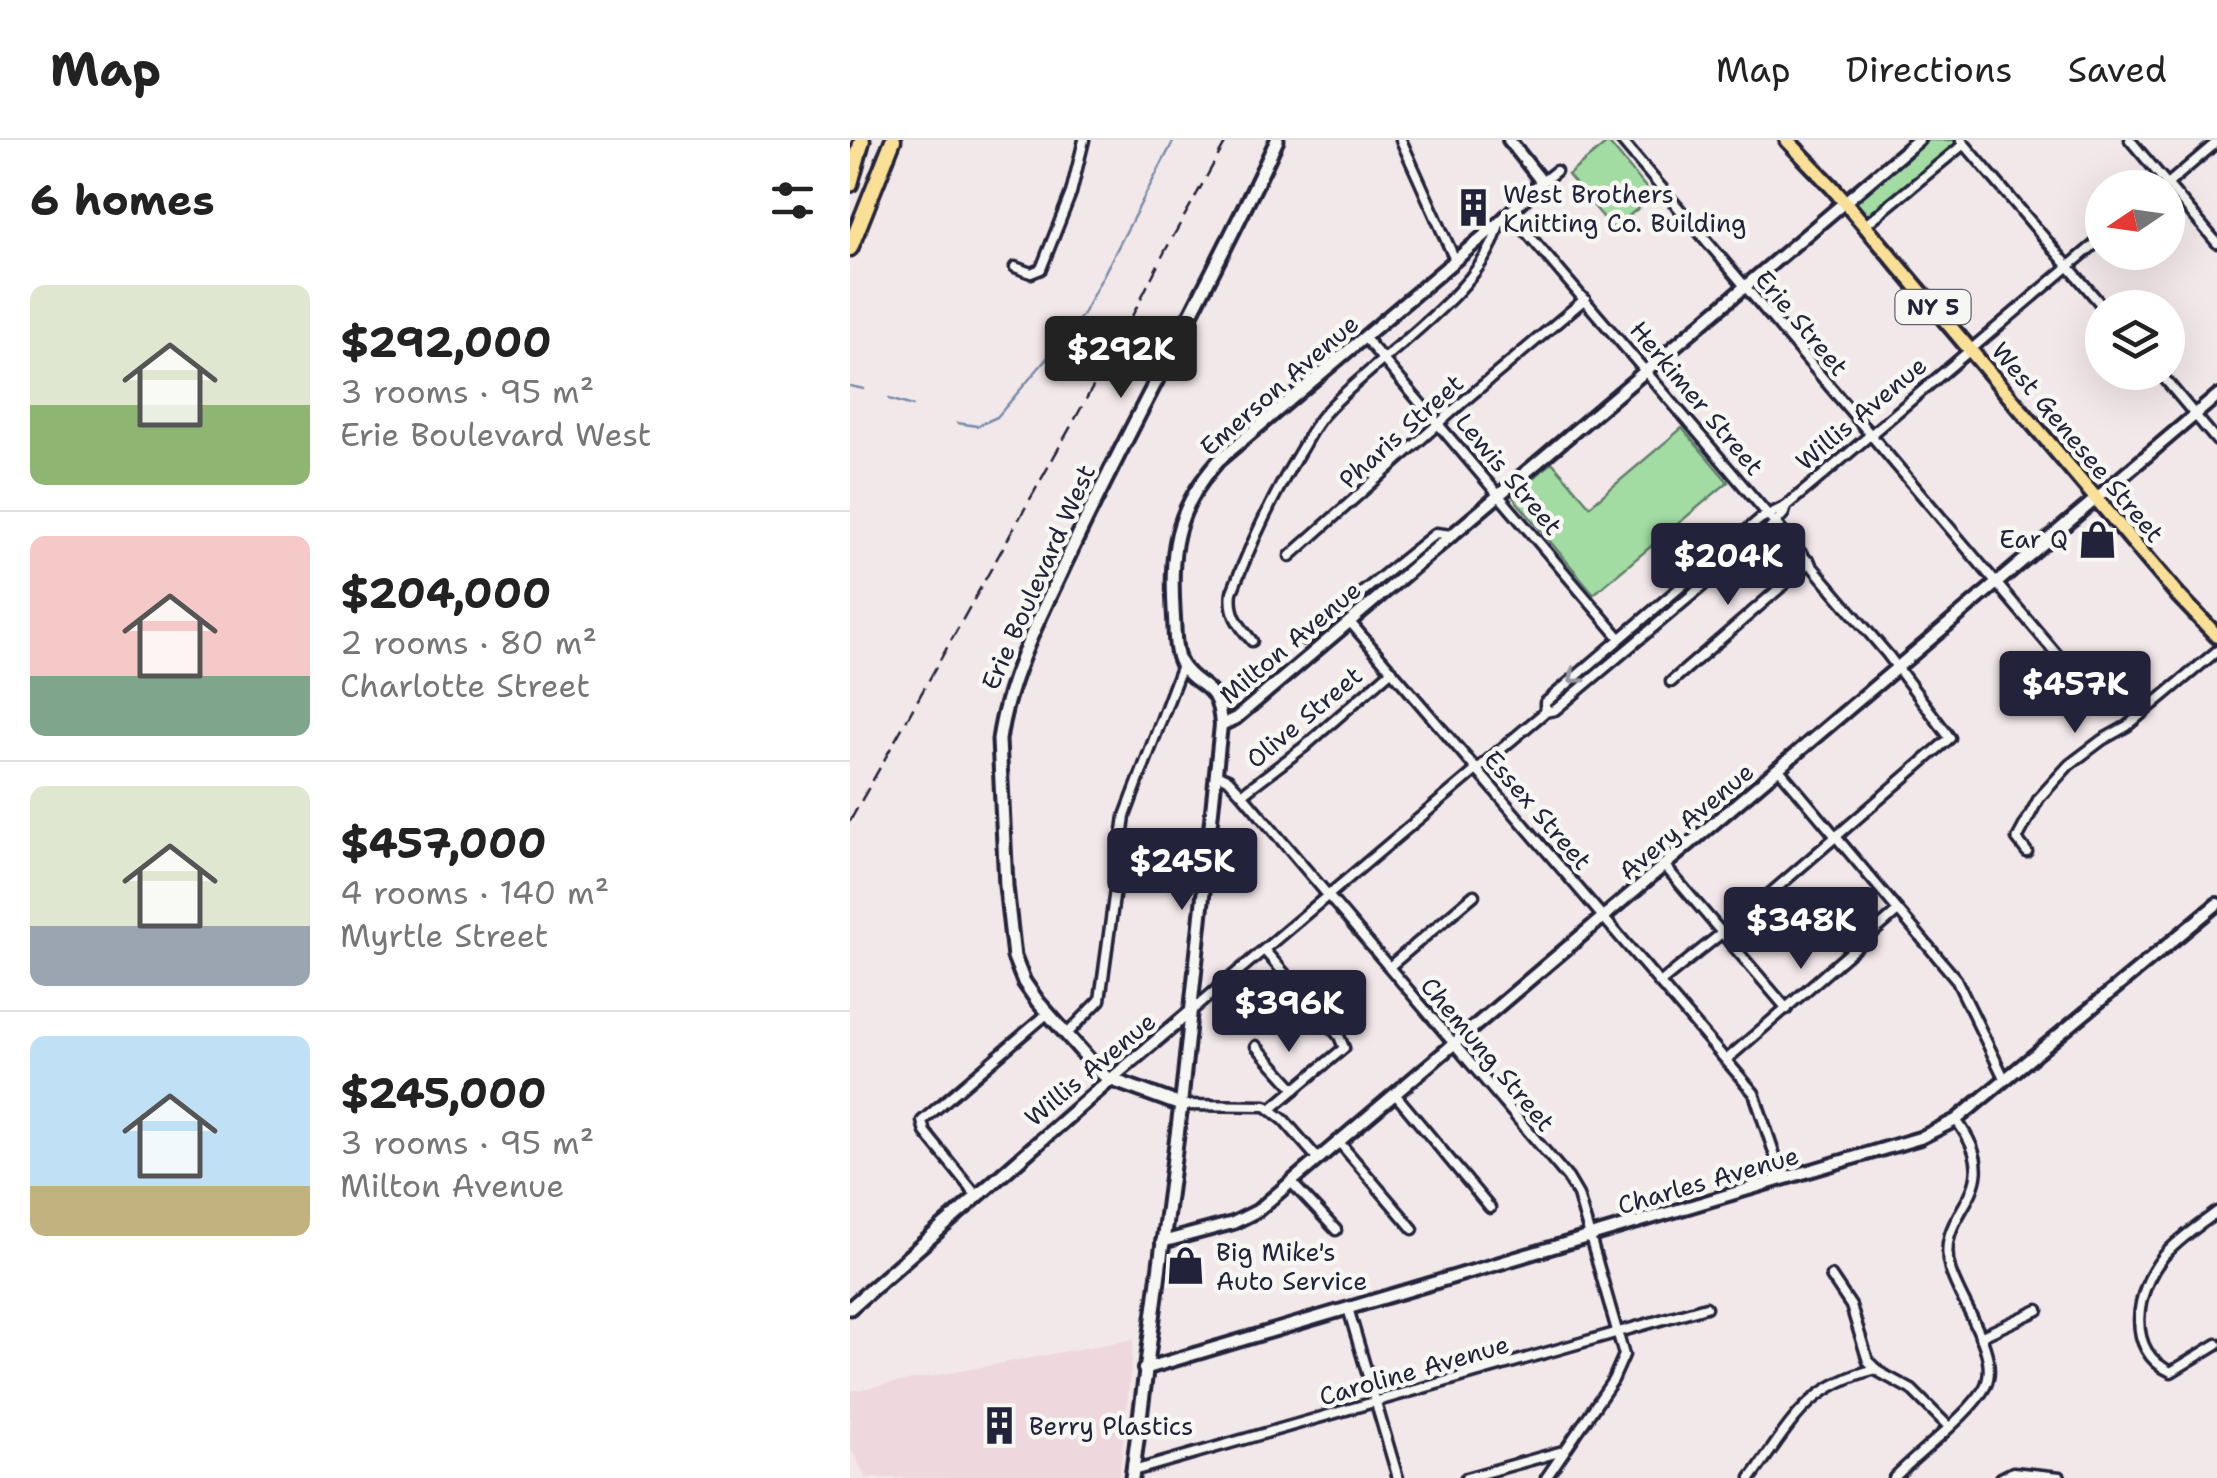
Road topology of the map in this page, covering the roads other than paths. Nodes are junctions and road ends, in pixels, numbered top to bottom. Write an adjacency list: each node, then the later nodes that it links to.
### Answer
1 (860, 140): 16 (highway)
2 (893, 140): 24 (highway)
3 (1084, 140): 28 (street)
4 (1278, 140): 82 (main road, Erie Boulevard West)
5 (1401, 140): 26 (street)
6 (1509, 140): 17 (street)
7 (1621, 140): 29 (street, Erie Street)
8 (1787, 140): 18 (main road, West Genesee Street / NY 5)
9 (1918, 140): 18 (street, Milton Avenue)
10 (2130, 140): 13 (street)
11 (1962, 142): 22 (street); 27 (street)
12 (2217, 142): 14 (street)
13 (2153, 170)
14 (2184, 170)
15 (1556, 172): 17 (street, Emerson Avenue)
16 (852, 177)
17 (1542, 182): 20 (street, Emerson Avenue)
18 (1845, 202): 22 (main road, West Genesee Street / NY 5); 29 (street, Milton Avenue)
19 (2185, 208): 23 (street)
20 (1510, 213): 21 (street, Emerson Avenue); 31 (street, Herkimer Street)
21 (1500, 223): 26 (street, Emerson Avenue); 34 (street)
22 (1864, 226): 33 (main road, West Genesee Street / NY 5)
23 (2217, 243)
24 (850, 248)
25 (2085, 252): 27 (street, Willis Avenue)
26 (1455, 260): 32 (street, Emerson Avenue)
27 (2069, 266): 30 (street); 33 (street, Willis Avenue)
28 (1015, 267)
29 (1745, 287): 35 (street, Milton Avenue); 40 (street, Erie Street)
30 (2089, 290)
31 (1585, 299): 35 (street, Herkimer Street); 39 (street, Pharis Street)
32 (1364, 337): 34 (street, Lewis Street); 57 (street, Emerson Avenue)
33 (1970, 350): 40 (street, Willis Avenue); 43 (main road, West Genesee Street / NY 5)
34 (1383, 358): 39 (street, Lewis Street); 55 (street)
35 (1648, 370): 42 (street, Milton Avenue); 45 (street, Herkimer Street)
36 (2174, 390): 38 (street)
37 (2217, 396): 38 (street, Avery Avenue)
38 (2195, 415): 41 (street); 43 (street, Avery Avenue)
39 (1440, 422): 42 (street, Lewis Street); 48 (street, Pharis Street)
40 (1871, 435): 44 (street, Willis Avenue); 50 (street, Erie Street)
41 (2217, 441)
42 (1500, 495): 47 (street, Milton Avenue); 53 (street, Lewis Street)
43 (2096, 498): 50 (street, Avery Avenue); 52 (main road, West Genesee Street / NY 5)
44 (1786, 506): 45 (street, Willis Avenue); 46 (street, Willis Avenue)
45 (1769, 514): 46 (street, Herkimer Street); 53 (street, Willis Avenue)
46 (1777, 523): 49 (street, Herkimer Street); 62 (street, Willis Avenue)
47 (1452, 535): 51 (street, Milton Avenue); 54 (street)
48 (1290, 556)
49 (1810, 562): 58 (street, Herkimer Street); 61 (street)
50 (1997, 582): 58 (street, Avery Avenue); 60 (street, Erie Street)
51 (1350, 622): 59 (street, Essex Street); 63 (street, Milton Avenue)
52 (2217, 636)
53 (1620, 638): 62 (street, Willis Avenue, one-way to 62)
54 (1304, 639)
55 (1252, 641)
56 (2217, 650): 69 (street)
57 (1182, 665): 63 (street); 83 (street)
58 (1896, 668): 64 (street, Avery Avenue); 68 (street, Herkimer Street)
59 (1392, 670): 65 (street, Essex Street); 67 (street, Olive Street)
60 (2070, 670)
61 (1670, 682)
62 (1545, 712): 65 (street, Willis Avenue)
63 (1221, 725): 66 (street, Milton Avenue)
64 (1778, 768): 68 (street); 70 (street, Avery Avenue)
65 (1477, 770): 72 (street, Willis Avenue); 75 (street, Essex Street)
66 (1218, 776): 67 (street, Chemung Street); 81 (street, Milton Avenue)
67 (1242, 794): 72 (street, Chemung Street)
68 (1836, 838): 74 (street); 76 (street)
69 (2027, 852)
70 (1664, 865): 75 (street, Avery Avenue); 76 (street)
71 (1474, 895): 78 (street)
72 (1328, 896): 77 (street, Willis Avenue); 78 (street, Chemung Street)
73 (2217, 904): 88 (street, Charles Avenue)
74 (1898, 911): 80 (street); 88 (street)
75 (1604, 916): 79 (street, Essex Street); 84 (street, Avery Avenue)
76 (1722, 934): 79 (street); 80 (street)
77 (1264, 950): 81 (street, Willis Avenue); 89 (street)
78 (1389, 967): 84 (street, Chemung Street)
79 (1660, 982): 86 (street, Essex Street)
80 (1786, 1009): 86 (street)
81 (1190, 1012): 87 (street, Willis Avenue); 91 (street, Milton Avenue)
82 (1048, 1014): 83 (main road, Erie Boulevard West); 98 (street)
83 (1066, 1035): 87 (main road, Erie Boulevard West)
84 (1454, 1044): 90 (street, Avery Avenue); 103 (street, Chemung Street)
85 (1256, 1046): 89 (street)
86 (1726, 1060): 96 (street, Essex Street)
87 (1111, 1079): 91 (main road, Erie Boulevard West); 98 (main road, Willis Avenue)
88 (2006, 1080): 93 (street, Charles Avenue)
89 (1295, 1089): 92 (street)
90 (1395, 1094): 94 (street, Avery Avenue); 99 (street)
91 (1181, 1105): 92 (street); 104 (main road, Milton Avenue)
92 (1271, 1108): 95 (street)
93 (1956, 1120): 96 (street, Charles Avenue); 111 (street)
94 (1339, 1142): 95 (street, Avery Avenue); 101 (street)
95 (1318, 1159): 97 (street, Avery Avenue)
96 (1783, 1178): 103 (street, Charles Avenue)
97 (1292, 1182): 102 (street); 104 (street, Avery Avenue)
98 (976, 1195): 107 (main road, Willis Avenue)
99 (1490, 1208)
100 (2217, 1212): 112 (street)
101 (1412, 1228)
102 (1336, 1230)
103 (1590, 1236): 108 (street, Charles Avenue); 110 (street, Chemung Street)
104 (1162, 1242): 113 (main road, Milton Avenue)
105 (1831, 1276): 114 (street)
106 (1706, 1307): 110 (street, Caroline Avenue)
107 (850, 1308)
108 (1348, 1308): 113 (street, Charles Avenue); 115 (street)
109 (2038, 1310): 111 (street)
110 (1619, 1332): 115 (street, Caroline Avenue); 117 (street)
111 (1980, 1337): 116 (street)
112 (2217, 1344)
113 (1144, 1369): 118 (main road, Milton Avenue)
114 (1876, 1369): 116 (street); 122 (street)
115 (1376, 1402): 118 (street, Caroline Avenue); 119 (street)
116 (1948, 1426): 123 (street)
117 (1563, 1451): 120 (street); 121 (street)
118 (1132, 1474)
119 (1398, 1478)
120 (1466, 1478)
121 (1546, 1478)
122 (1751, 1478)
123 (1894, 1478)
124 (2001, 1478): 125 (street)
125 (2062, 1478)

